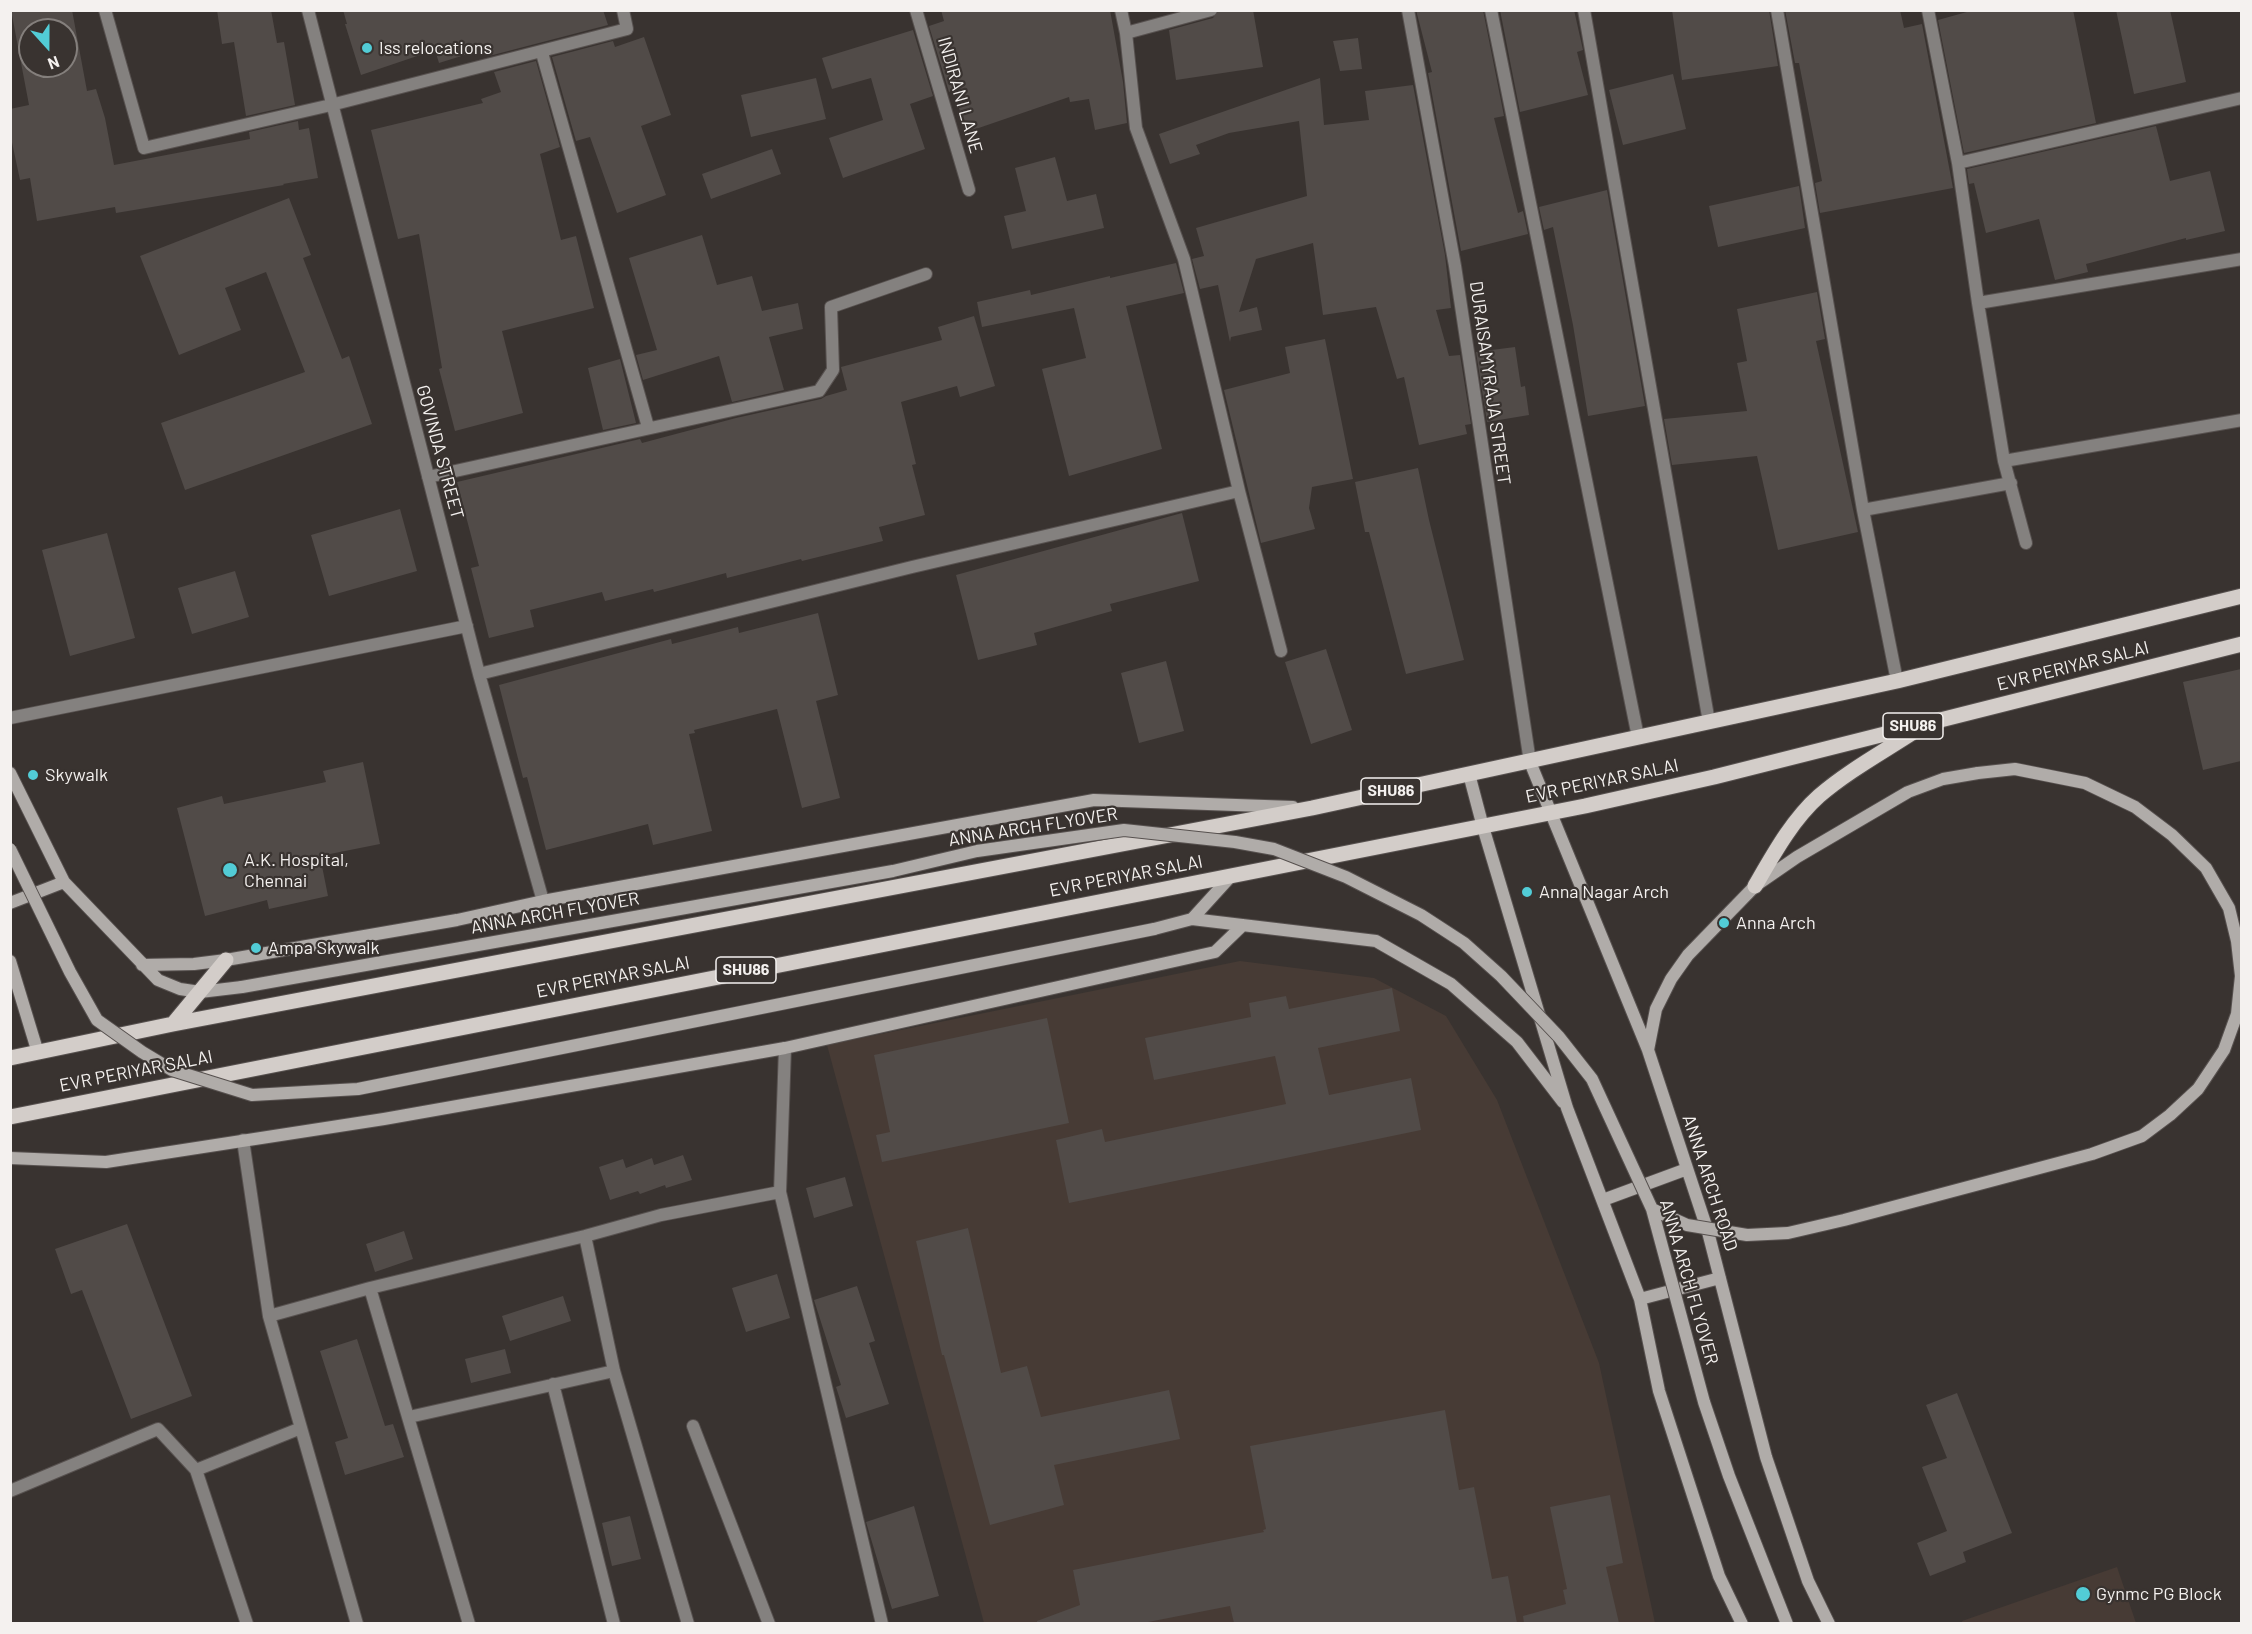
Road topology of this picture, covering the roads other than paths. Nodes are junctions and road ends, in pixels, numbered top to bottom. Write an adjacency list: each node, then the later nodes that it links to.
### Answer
1 (105, 10): 15 (street)
2 (308, 10): 15 (street, GOVINDA STREET)
3 (622, 10): 13 (street)
4 (916, 10): 17 (street, INDIRANI LANE)
5 (1121, 10): 12 (street)
6 (1211, 10): 12 (street)
7 (1408, 10): 39 (street, DURAISAMYRAJA STREET)
8 (1491, 10): 38 (street)
9 (1584, 10): 36 (street)
10 (1777, 10): 27 (street)
11 (1928, 10): 16 (street)
12 (1126, 33): 26 (street)
13 (542, 53): 15 (street); 22 (street)
14 (2241, 98): 16 (street)
15 (332, 105): 24 (street, GOVINDA STREET)
16 (1958, 162): 20 (street)
17 (969, 190)
18 (2241, 259): 20 (street)
19 (926, 274): 22 (street)
20 (1978, 303): 23 (street)
21 (2241, 420): 23 (street)
22 (648, 428): 24 (street)
23 (2004, 461): 25 (street)
24 (428, 477): 30 (street, GOVINDA STREET)
25 (2011, 483): 27 (street); 28 (street)
26 (1239, 491): 32 (street); 33 (street)
27 (1863, 510): 34 (street)
28 (2026, 543)
29 (2241, 596): 34 (main road, EVR PERIYAR SALAI / SHU86)
30 (467, 626): 33 (street, GOVINDA STREET); 35 (street)
31 (2241, 644): 37 (main road, EVR PERIYAR SALAI / SHU86)
32 (1281, 651)
33 (479, 675): 49 (street, GOVINDA STREET)
34 (1897, 681): 36 (main road, EVR PERIYAR SALAI / SHU86)
35 (10, 718)
36 (1709, 722): 38 (main road, EVR PERIYAR SALAI / SHU86)
37 (1928, 723): 43 (main road, EVR PERIYAR SALAI / SHU86); 48 (main road)
38 (1638, 737): 39 (main road, EVR PERIYAR SALAI / SHU86)
39 (1530, 762): 41 (main road, EVR PERIYAR SALAI / SHU86); 43 (main road, ANNA ARCH ROAD)
40 (10, 773): 47 (main road, ANNA ARCH FLYOVER)
41 (1469, 774): 42 (main road, EVR PERIYAR SALAI / SHU86); 44 (main road)
42 (1312, 808): 49 (main road); 57 (main road, EVR PERIYAR SALAI / SHU86)
43 (1551, 813): 44 (main road, EVR PERIYAR SALAI / SHU86); 59 (main road, ANNA ARCH ROAD)
44 (1483, 827): 46 (main road, EVR PERIYAR SALAI / SHU86); 62 (main road)
45 (10, 849): 51 (main road, bridge)
46 (1232, 875): 51 (main road); 63 (main road, EVR PERIYAR SALAI / SHU86)
47 (64, 882): 50 (main road); 55 (main road, ANNA ARCH FLYOVER)
48 (1755, 886): 59 (main road); 69 (main road, bridge)
49 (543, 901): 53 (main road)
50 (10, 903)
51 (1192, 919): 52 (main road)
52 (1243, 925): 58 (main road); 62 (main road)
53 (226, 960): 55 (main road); 56 (main road)
54 (10, 961): 60 (main road)
55 (142, 965): 56 (main road, ANNA ARCH FLYOVER)
56 (200, 992): 57 (main road); 69 (main road, ANNA ARCH FLYOVER, bridge)
57 (173, 1024): 60 (main road, EVR PERIYAR SALAI / SHU86)
58 (785, 1048): 64 (main road); 67 (street)
59 (1648, 1050): 66 (main road, ANNA ARCH ROAD)
60 (38, 1053): 61 (main road, EVR PERIYAR SALAI / SHU86)
61 (10, 1058)
62 (1567, 1108): 68 (main road)
63 (10, 1117)
64 (243, 1140): 65 (main road); 74 (street)
65 (10, 1158)
66 (1687, 1169): 68 (main road); 71 (main road, ANNA ARCH ROAD)
67 (780, 1192): 70 (street); 88 (street)
68 (1603, 1200): 73 (main road)
69 (1652, 1209): 90 (main road, ANNA ARCH FLYOVER, bridge)
70 (585, 1236): 72 (street); 75 (street)
71 (1720, 1278): 73 (main road); 91 (main road, ANNA ARCH ROAD)
72 (370, 1288): 74 (street); 77 (street)
73 (1640, 1299): 89 (main road)
74 (269, 1316): 79 (street)
75 (614, 1371): 76 (street); 86 (street)
76 (553, 1384): 77 (street); 85 (street)
77 (409, 1417): 84 (street)
78 (693, 1426): 87 (street)
79 (301, 1428): 80 (street); 83 (street)
80 (195, 1470): 81 (street); 82 (street)
81 (10, 1491)
82 (247, 1623)
83 (357, 1623)
84 (469, 1623)
85 (614, 1623)
86 (688, 1623)
87 (769, 1623)
88 (882, 1623)
89 (1742, 1623)
90 (1787, 1623)
91 (1829, 1623)

